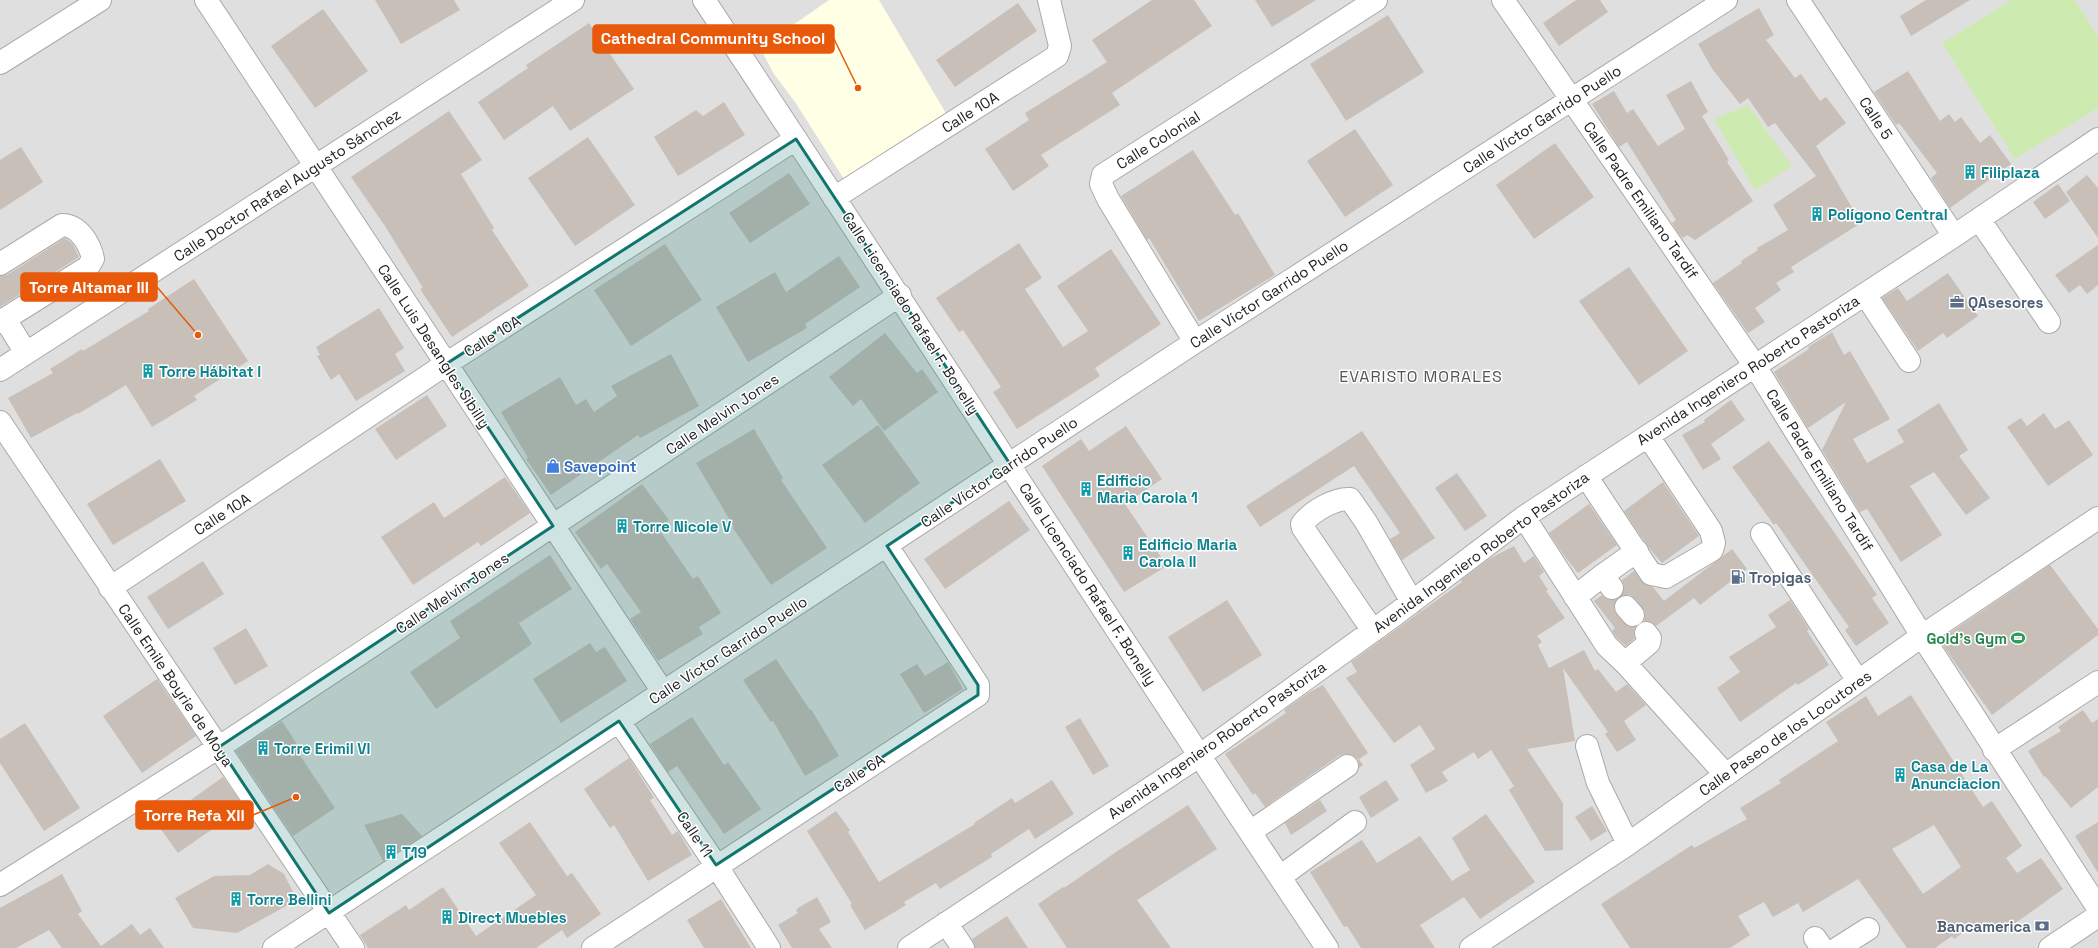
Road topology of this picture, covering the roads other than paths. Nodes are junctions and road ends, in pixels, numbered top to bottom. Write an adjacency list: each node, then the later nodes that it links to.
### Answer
1 (100, 0): 10 (street)
2 (206, 0): 14 (street, Calle Luis Desangles Sibilly)
3 (573, 0): 14 (street, Calle Doctor Rafael Augusto Sánchez)
4 (704, 0): 12 (street, Calle Licenciado Rafael F. Bonelly)
5 (1049, 0): 15 (street, Calle 10A)
6 (1376, 0): 23 (street, Calle Colonial)
7 (1503, 0): 11 (street, Calle Padre Emiliano Tardif)
8 (1798, 0): 17 (street, Calle 5)
9 (1713, 4): 11 (street, Calle Víctor Garrido Puello)
10 (0, 63)
11 (1572, 99): 23 (street, Calle Víctor Garrido Puello); 27 (street, Calle Padre Emiliano Tardif)
12 (796, 139): 15 (street, Calle Licenciado Rafael F. Bonelly); 26 (street, Calle 10A)
13 (2098, 139): 16 (street, Avenida Ingeniero Roberto Pastoriza)
14 (316, 167): 24 (street, Calle Doctor Rafael Augusto Sánchez); 26 (street, Calle Luis Desangles Sibilly)
15 (834, 198): 20 (street, Calle Licenciado Rafael F. Bonelly)
16 (1979, 219): 17 (street, Avenida Ingeniero Roberto Pastoriza); 22 (street)
17 (1954, 236): 19 (street, Avenida Ingeniero Roberto Pastoriza)
18 (0, 264): 21 (street)
19 (1865, 294): 25 (street); 27 (street, Avenida Ingeniero Roberto Pastoriza)
20 (900, 295): 31 (street, Calle Licenciado Rafael F. Bonelly); 35 (street, Calle Melvin Jones)
21 (2, 320): 24 (street)
22 (2049, 322)
23 (1195, 342): 31 (street, Calle Víctor Garrido Puello)
24 (26, 353): 28 (street, Calle Doctor Rafael Augusto Sánchez)
25 (1909, 361)
26 (446, 364): 35 (street, Calle Luis Desangles Sibilly); 39 (street, Calle 10A)
27 (1755, 366): 30 (street, Avenida Ingeniero Roberto Pastoriza); 44 (street, Calle Padre Emiliano Tardif)
28 (0, 370)
29 (0, 422): 39 (street, Calle Emile Boyrie de Moya)
30 (1648, 436): 32 (street, Avenida Ingeniero Roberto Pastoriza); 38 (street)
31 (1010, 464): 37 (street, Calle Víctor Garrido Puello); 53 (street, Calle Licenciado Rafael F. Bonelly)
32 (1586, 476): 33 (street, Avenida Ingeniero Roberto Pastoriza); 38 (street)
33 (1524, 517): 40 (street); 41 (street, Avenida Ingeniero Roberto Pastoriza)
34 (2098, 518): 44 (street, Calle Paseo de los Locutores)
35 (553, 526): 48 (street, Calle Luis Desangles Sibilly); 51 (street, Calle Melvin Jones)
36 (1762, 534): 46 (street)
37 (887, 546): 48 (street, Calle Víctor Garrido Puello); 59 (street, Calle 6A)
38 (1637, 551): 40 (street)
39 (110, 588): 51 (street, Calle Emile Boyrie de Moya)
40 (1574, 597): 45 (street)
41 (1412, 602): 42 (street, Avenida Ingeniero Roberto Pastoriza); 42 (street)
42 (1372, 631): 53 (street, Avenida Ingeniero Roberto Pastoriza)
43 (1646, 633): 45 (street)
44 (1922, 636): 46 (street, Calle Paseo de los Locutores); 52 (street, Calle Padre Emiliano Tardif)
45 (1625, 663): 55 (street)
46 (1858, 681): 55 (street, Calle Paseo de los Locutores)
47 (2098, 682): 52 (street)
48 (663, 692): 49 (street, Calle Víctor Garrido Puello)
49 (619, 720): 59 (street, Calle 11); 63 (street, Calle Víctor Garrido Puello)
50 (1587, 746): 58 (street)
51 (220, 747): 61 (street, Calle Melvin Jones); 63 (street, Calle Emile Boyrie de Moya)
52 (1994, 750): 62 (street, Calle Padre Emiliano Tardif)
53 (1199, 756): 57 (street, Calle Licenciado Rafael F. Bonelly); 65 (street, Avenida Ingeniero Roberto Pastoriza)
54 (1347, 766): 57 (street)
55 (1726, 775): 58 (street, Calle Paseo de los Locutores)
56 (1355, 822): 60 (street)
57 (1250, 832): 60 (street, Calle Licenciado Rafael F. Bonelly)
58 (1628, 844): 74 (street, Calle Paseo de los Locutores)
59 (716, 865): 69 (street, Calle 6A); 70 (street, Calle 11)
60 (1280, 877): 73 (street, Calle Licenciado Rafael F. Bonelly)
61 (0, 885)
62 (2098, 908)
63 (329, 913): 67 (street, Calle Víctor Garrido Puello); 68 (street, Calle Emile Boyrie de Moya)
64 (2098, 916): 76 (street)
65 (946, 923): 71 (street, Avenida Ingeniero Roberto Pastoriza); 72 (street)
66 (1868, 929): 75 (street)
67 (274, 948)
68 (352, 948)
69 (593, 948)
70 (769, 948)
71 (909, 948)
72 (963, 948)
73 (1328, 948)
74 (1471, 948)
75 (1838, 948)
76 (2050, 948)

